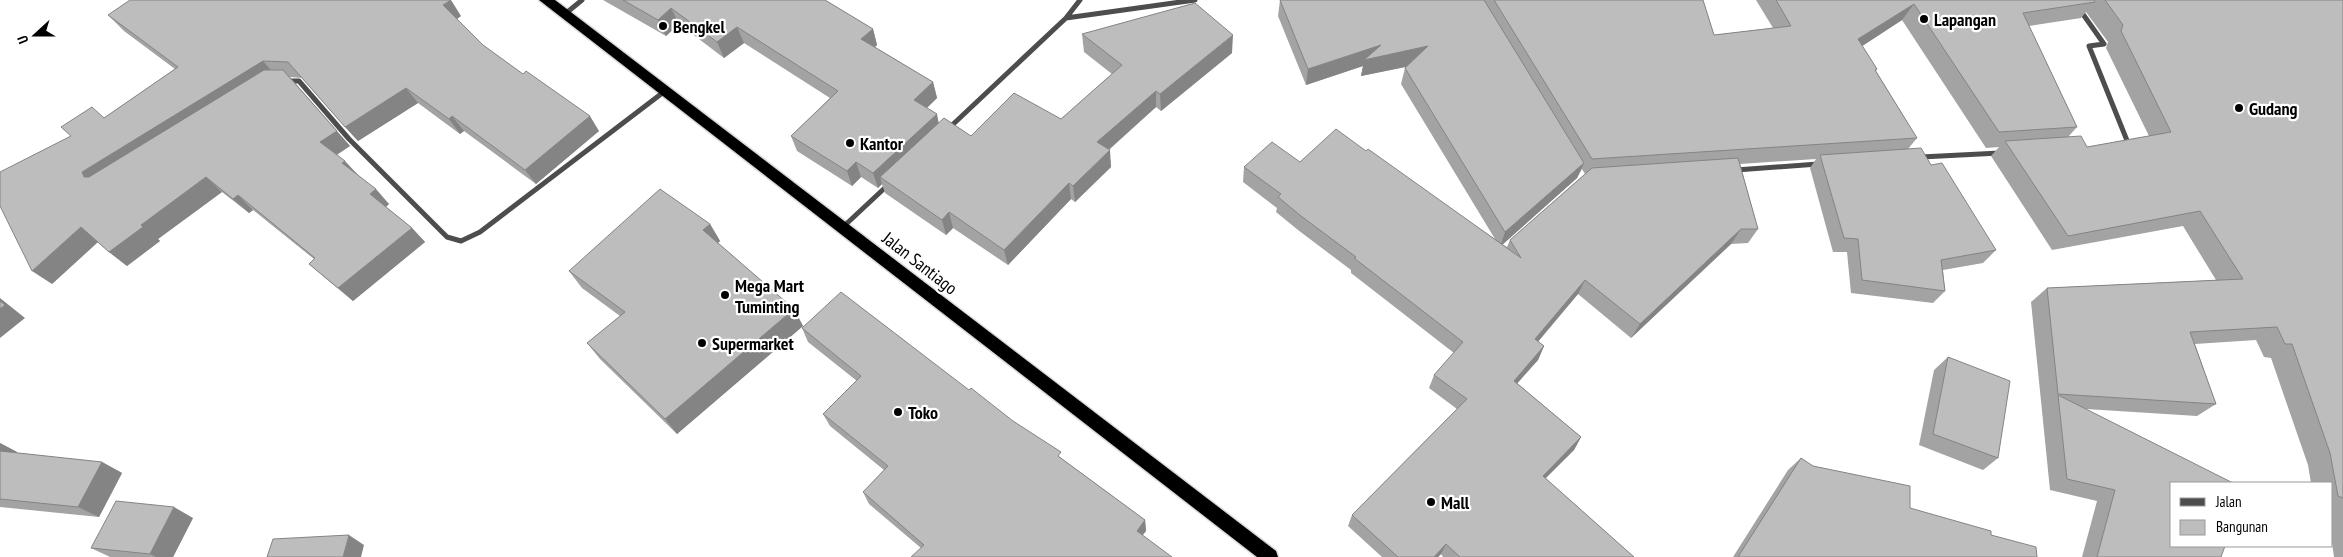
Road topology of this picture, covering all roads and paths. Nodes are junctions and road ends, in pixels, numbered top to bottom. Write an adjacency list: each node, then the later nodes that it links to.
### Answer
1 (546, 0): 6 (highway, Jalan Santiago)
2 (582, 0): 6 (street)
3 (1080, 0): 7 (street)
4 (1195, 0): 7 (street)
5 (2073, 0): 11 (street)
6 (564, 14): 9 (highway, Jalan Santiago)
7 (1066, 18): 10 (street)
8 (277, 81): 9 (street)
9 (665, 90): 17 (highway, Jalan Santiago)
10 (942, 134)
11 (2119, 144)
12 (2002, 152): 13 (street)
13 (1916, 158)
14 (1827, 164): 15 (street)
15 (1728, 170)
16 (893, 181): 17 (street)
17 (843, 227): 18 (highway, Jalan Santiago)
18 (1270, 557)

